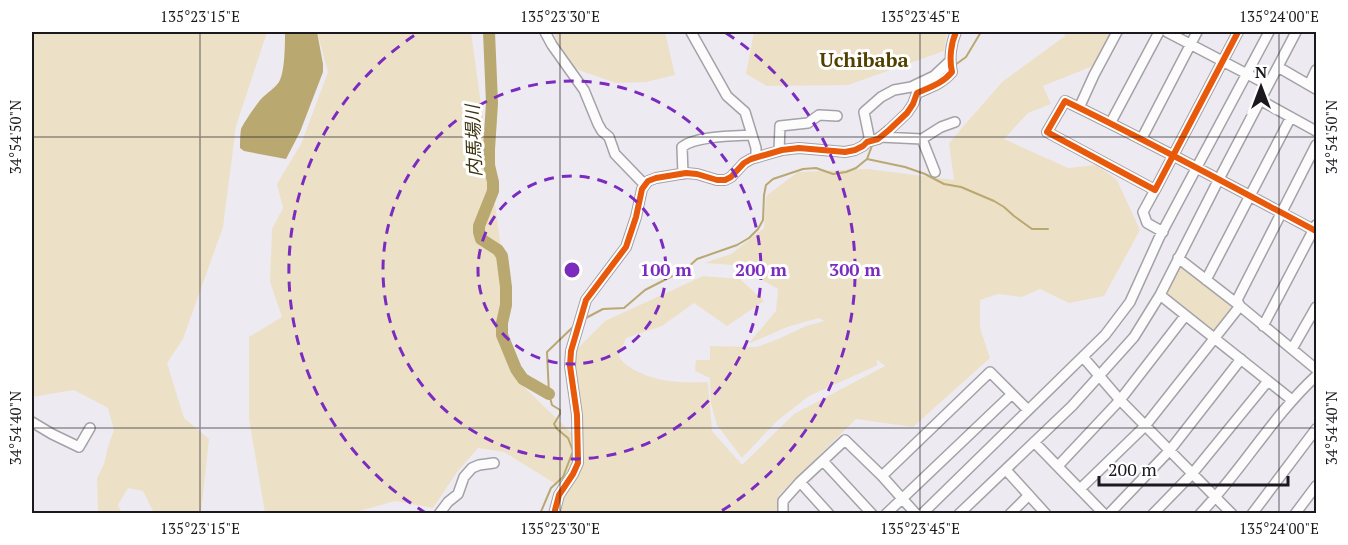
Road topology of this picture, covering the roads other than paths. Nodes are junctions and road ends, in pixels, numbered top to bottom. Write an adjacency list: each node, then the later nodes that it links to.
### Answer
1 (545, 32): 38 (street)
2 (691, 32): 26 (street)
3 (957, 32): 13 (street)
4 (1117, 32): 20 (street)
5 (1159, 32): 24 (street)
6 (1167, 32): 11 (street)
7 (1197, 32): 11 (street)
8 (1238, 32): 12 (street)
9 (1269, 32): 16 (street)
10 (1296, 32): 14 (street)
11 (1190, 44): 12 (street); 27 (street)
12 (1223, 61): 16 (street); 32 (street)
13 (951, 65): 28 (street); 28 (street)
14 (1278, 68): 17 (street); 18 (street)
15 (1317, 70): 18 (street)
16 (1247, 75): 17 (street); 34 (street)
17 (1268, 85): 19 (street)
18 (1313, 87)
19 (1260, 100): 22 (street); 37 (street)
20 (1079, 108): 24 (street); 39 (street)
21 (837, 116): 31 (street)
22 (1290, 117): 25 (street); 40 (street)
23 (955, 122): 29 (street)
24 (1111, 122): 27 (street)
25 (1317, 131)
26 (752, 135): 33 (street); 36 (street)
27 (1142, 138): 32 (street)
28 (875, 139): 29 (street); 31 (street)
29 (922, 139): 35 (street)
30 (1317, 145): 41 (street)
31 (779, 151): 33 (street)
32 (1173, 154): 34 (street); 39 (street)
33 (756, 157): 36 (street)
34 (1197, 167): 37 (street); 43 (street)
35 (935, 172)
36 (683, 174): 38 (street)
37 (1218, 179): 40 (street); 44 (street)
38 (644, 184): 82 (street)
39 (1155, 190): 43 (street)
40 (1250, 196): 41 (street); 45 (street)
41 (1282, 213): 42 (street); 47 (street)
42 (1316, 228): 50 (street)
43 (1163, 232): 53 (street)
44 (1178, 258): 45 (street); 46 (street)
45 (1206, 280): 47 (street)
46 (1160, 295): 49 (street); 56 (street)
47 (1240, 306): 50 (street); 51 (street)
48 (1317, 307): 52 (street)
49 (1185, 316): 51 (street); 60 (street)
50 (1263, 326): 52 (street)
51 (1215, 339): 54 (street); 64 (street)
52 (1292, 349): 55 (street)
53 (1083, 357): 56 (street); 62 (street)
54 (1241, 359): 58 (street); 68 (street)
55 (1317, 369)
56 (1098, 376): 60 (street); 67 (street)
57 (1317, 376): 61 (street)
58 (1268, 381): 61 (street); 73 (street)
59 (1012, 394): 62 (street); 74 (street); 79 (street)
60 (1120, 400): 64 (street); 71 (street)
61 (1292, 400): 80 (street)
62 (1028, 410): 88 (street)
63 (32, 422): 65 (street)
64 (1145, 426): 68 (street); 77 (street)
65 (90, 428)
66 (1317, 429): 97 (street)
67 (1034, 442): 71 (street); 72 (street)
68 (1170, 450): 73 (street); 93 (street)
69 (823, 461): 74 (street); 75 (street); 85 (street)
70 (494, 463): 81 (street)
71 (1058, 466): 77 (street)
72 (1006, 470): 78 (street); 89 (street)
73 (1192, 474): 80 (street); 94 (street)
74 (882, 476): 79 (street)
75 (800, 482): 83 (street); 84 (street)
76 (1317, 486): 98 (street)
77 (1080, 489): 92 (street)
78 (1029, 495): 90 (street); 91 (street)
79 (902, 498): 86 (street); 87 (street)
80 (1215, 498): 95 (street); 96 (street)
81 (439, 513)
82 (554, 513)
83 (783, 513)
84 (829, 513)
85 (872, 513)
86 (886, 513)
87 (916, 513)
88 (922, 513)
89 (959, 513)
90 (1010, 513)
91 (1046, 513)
92 (1104, 513)
93 (1109, 513)
94 (1153, 513)
95 (1200, 513)
96 (1232, 513)
97 (1252, 513)
98 (1295, 513)

